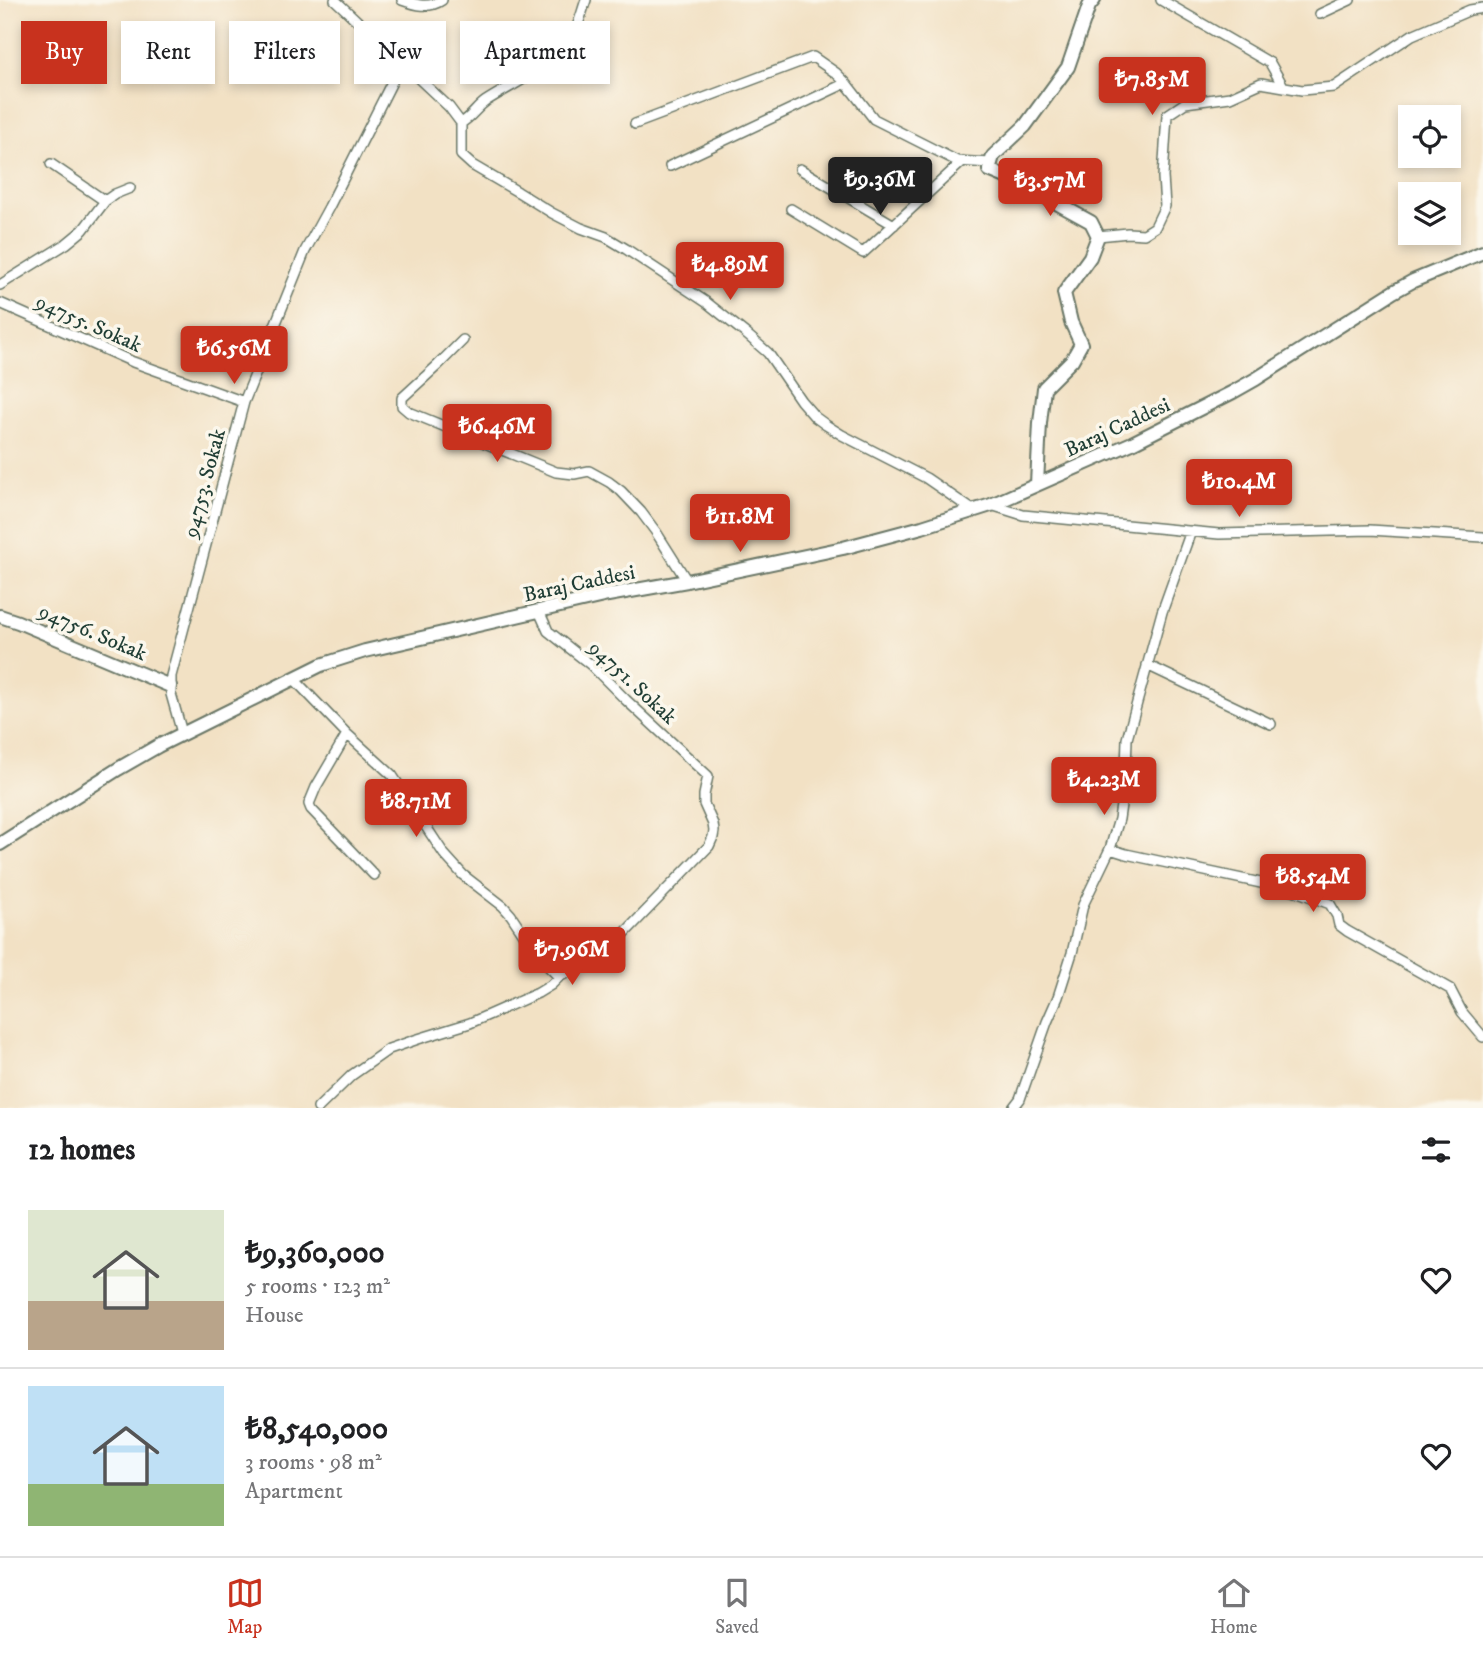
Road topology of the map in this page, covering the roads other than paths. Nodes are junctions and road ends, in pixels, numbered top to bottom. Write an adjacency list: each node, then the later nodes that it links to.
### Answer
1 (335, 0): 10 (street)
2 (402, 0): 3 (street)
3 (442, 0)
4 (586, 0): 15 (street)
5 (1094, 0): 18 (main road)
6 (1161, 0): 14 (street)
7 (1350, 0): 9 (street)
8 (1483, 8): 14 (street)
9 (1320, 14)
10 (358, 21)
11 (846, 83): 16 (street); 17 (street); 20 (street)
12 (391, 84): 31 (street, 94753. Sokak)
13 (425, 84): 15 (street)
14 (1283, 86): 26 (street)
15 (461, 123): 34 (street)
16 (635, 124)
17 (963, 161): 18 (street); 25 (street)
18 (991, 163): 26 (main road)
19 (51, 164): 23 (street)
20 (670, 166)
21 (800, 169): 25 (street)
22 (130, 188): 23 (street)
23 (105, 201): 28 (street)
24 (791, 209): 25 (street)
25 (894, 225)
26 (1098, 236): 32 (main road)
27 (1483, 252): 32 (main road, Baraj Caddesi)
28 (0, 285)
29 (0, 303): 31 (street, 94755. Sokak)
30 (463, 340): 37 (street)
31 (244, 402): 42 (street, 94753. Sokak)
32 (1037, 484): 33 (main road, Baraj Caddesi)
33 (991, 505): 34 (main road, Baraj Caddesi); 35 (street)
34 (974, 510): 37 (main road, Baraj Caddesi)
35 (1191, 531): 36 (street); 40 (street)
36 (1483, 537)
37 (687, 581): 38 (main road, Baraj Caddesi)
38 (539, 611): 41 (main road, Baraj Caddesi); 49 (street, 94751. Sokak)
39 (0, 616): 42 (main road, 94756. Sokak)
40 (1147, 664): 43 (street); 47 (street)
41 (293, 678): 44 (main road, Baraj Caddesi); 45 (street)
42 (170, 686): 44 (street, 94753. Sokak)
43 (1271, 724)
44 (182, 733): 46 (main road, Baraj Caddesi)
45 (347, 734): 48 (street); 49 (street)
46 (0, 844)
47 (1110, 849): 50 (street); 52 (street)
48 (374, 875)
49 (559, 977): 51 (street)
50 (1483, 1037)
51 (318, 1108)
52 (1013, 1108)

